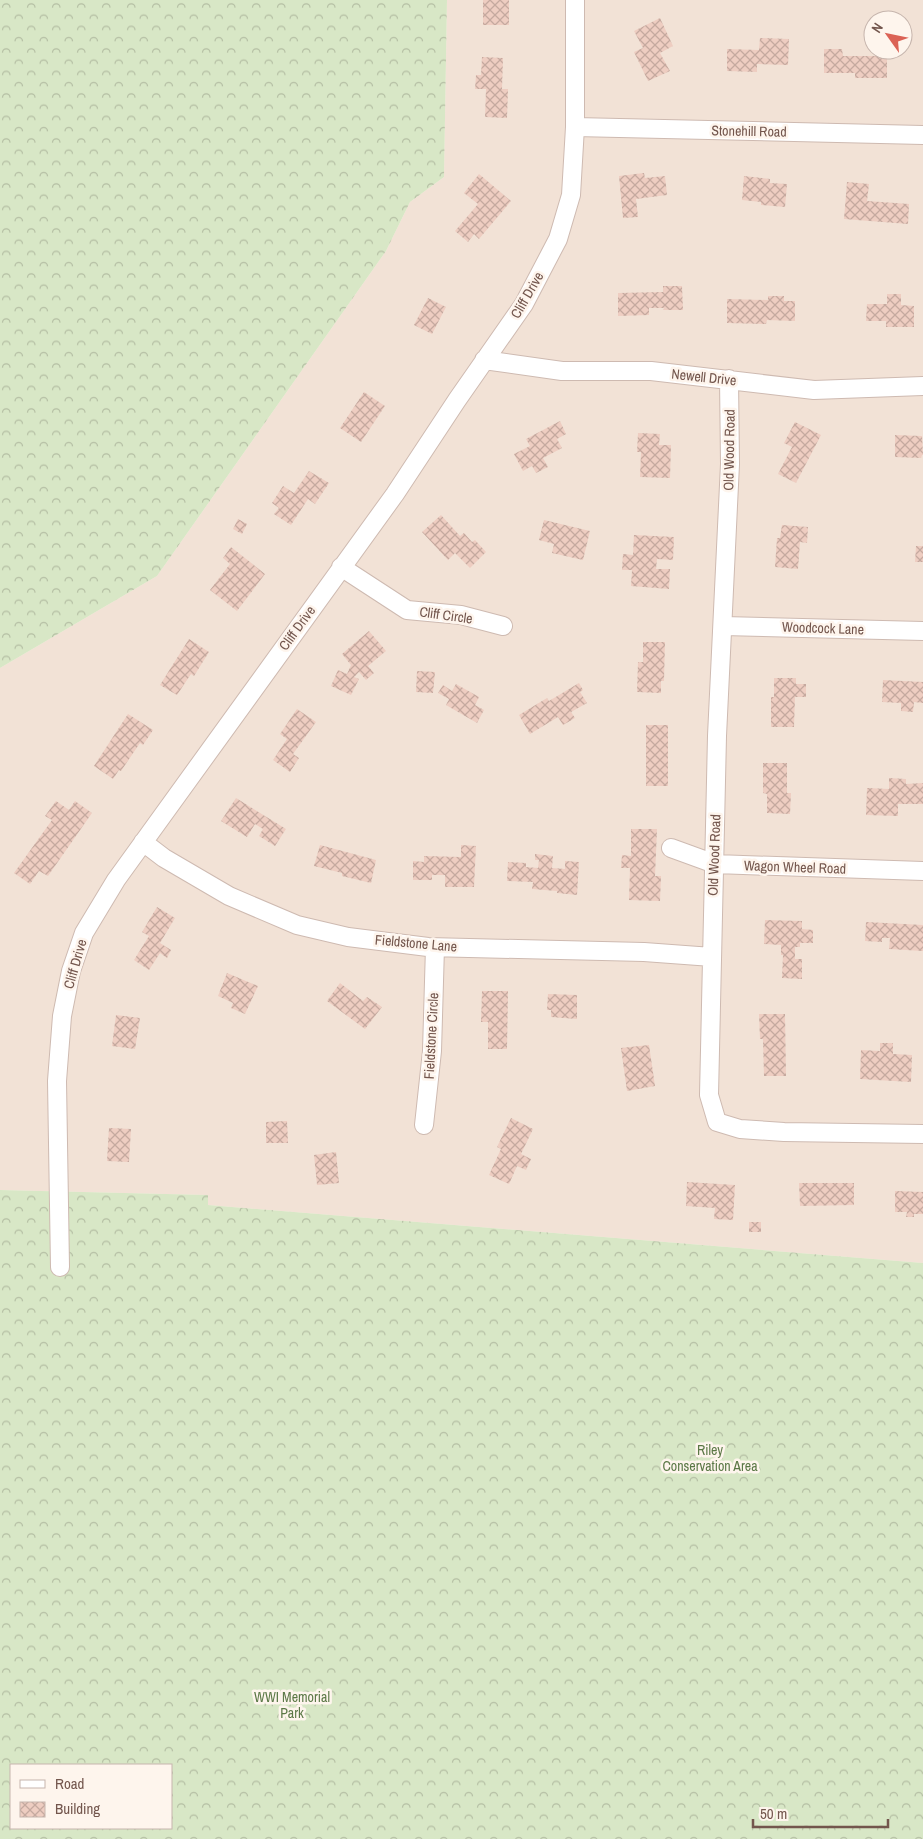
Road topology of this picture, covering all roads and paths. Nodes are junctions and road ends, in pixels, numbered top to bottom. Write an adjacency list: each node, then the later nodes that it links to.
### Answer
1 (575, 0): 2 (street, Cliff Drive)
2 (575, 127): 3 (street, Stonehill Road); 4 (street, Cliff Drive)
3 (923, 135)
4 (484, 360): 5 (street, Newell Drive); 7 (street, Cliff Drive)
5 (729, 379): 6 (street, Newell Drive); 9 (street, Old Wood Road)
6 (923, 386)
7 (341, 568): 8 (street, Cliff Circle); 11 (street, Cliff Drive)
8 (503, 626)
9 (723, 626): 10 (street, Woodcock Lane); 13 (street, Old Wood Road)
10 (923, 631)
11 (143, 842): 15 (street, Fieldstone Lane); 19 (street, Cliff Drive)
12 (671, 848): 13 (street, Wagon Wheel Road)
13 (715, 864): 14 (street, Wagon Wheel Road); 16 (street, Old Wood Road)
14 (923, 871)
15 (435, 947): 16 (street, Fieldstone Lane); 17 (street, Fieldstone Circle)
16 (712, 957): 18 (street, Old Wood Road)
17 (424, 1125)
18 (923, 1134)
19 (60, 1267)

